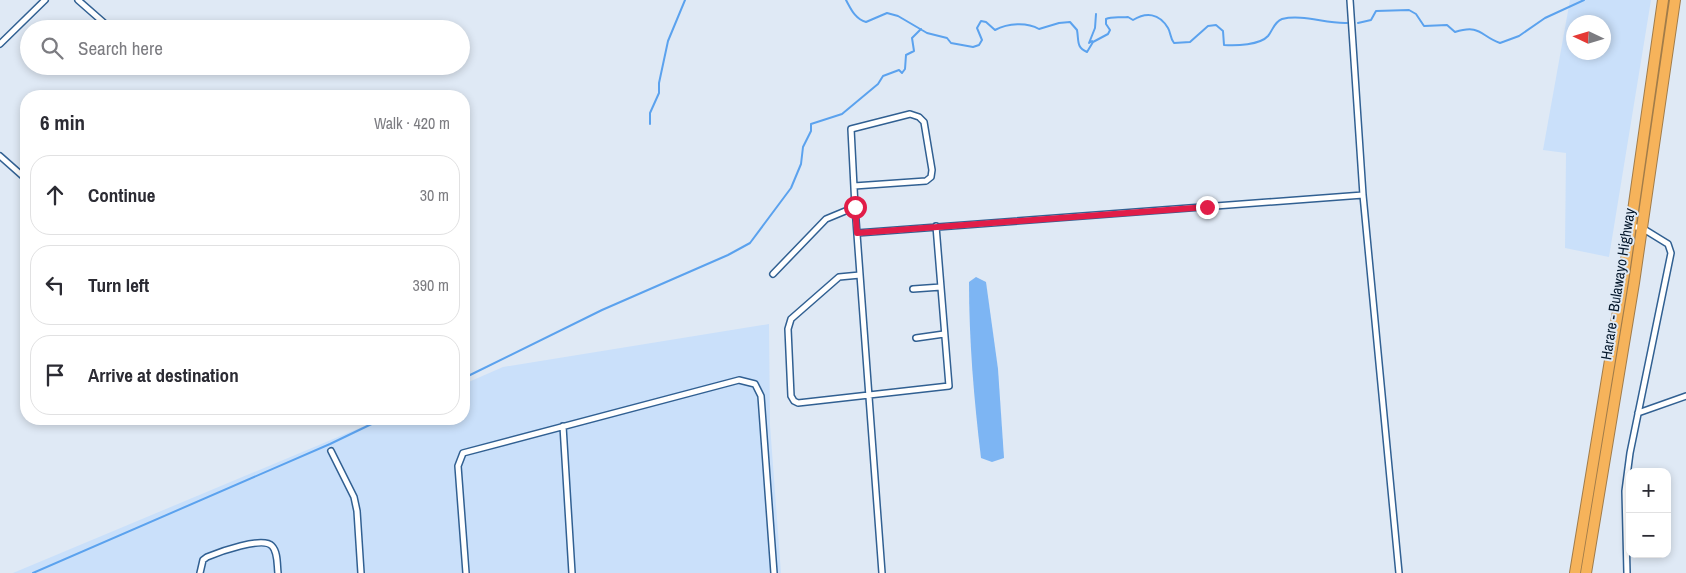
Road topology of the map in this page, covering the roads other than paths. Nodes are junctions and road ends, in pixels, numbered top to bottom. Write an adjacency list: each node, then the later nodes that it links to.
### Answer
1 (45, 0): 6 (street)
2 (78, 0): 7 (street)
3 (1350, 0): 13 (street)
4 (1664, 0): 16 (highway, Harare - Bulawayo Highway)
5 (1675, 0): 17 (highway, Harare - Bulawayo Highway)
6 (25, 20)
7 (101, 20)
8 (20, 24): 9 (street)
9 (0, 44)
10 (0, 156): 11 (street)
11 (20, 174)
12 (854, 186): 12 (street); 14 (street)
13 (1363, 195): 15 (street); 37 (street)
14 (855, 207): 18 (street); 19 (street)
15 (936, 226): 18 (street); 21 (street)
16 (1631, 226): 17 (street); 38 (highway, Harare - Bulawayo Highway)
17 (1642, 228): 27 (street); 39 (highway, Harare - Bulawayo Highway)
18 (857, 233): 20 (street)
19 (773, 274)
20 (860, 275): 25 (street); 25 (street)
21 (941, 287): 22 (street); 23 (street)
22 (912, 289)
23 (944, 334): 24 (street); 25 (street)
24 (916, 338)
25 (868, 395): 36 (street)
26 (1686, 396): 27 (street)
27 (1638, 413): 40 (street)
28 (563, 426): 33 (street); 34 (street); 35 (street)
29 (331, 451): 32 (street)
30 (200, 573): 31 (street)
31 (278, 573)
32 (361, 573)
33 (466, 573)
34 (572, 573)
35 (774, 573)
36 (882, 573)
37 (1399, 573)
38 (1575, 573)
39 (1586, 573)
40 (1628, 573)

